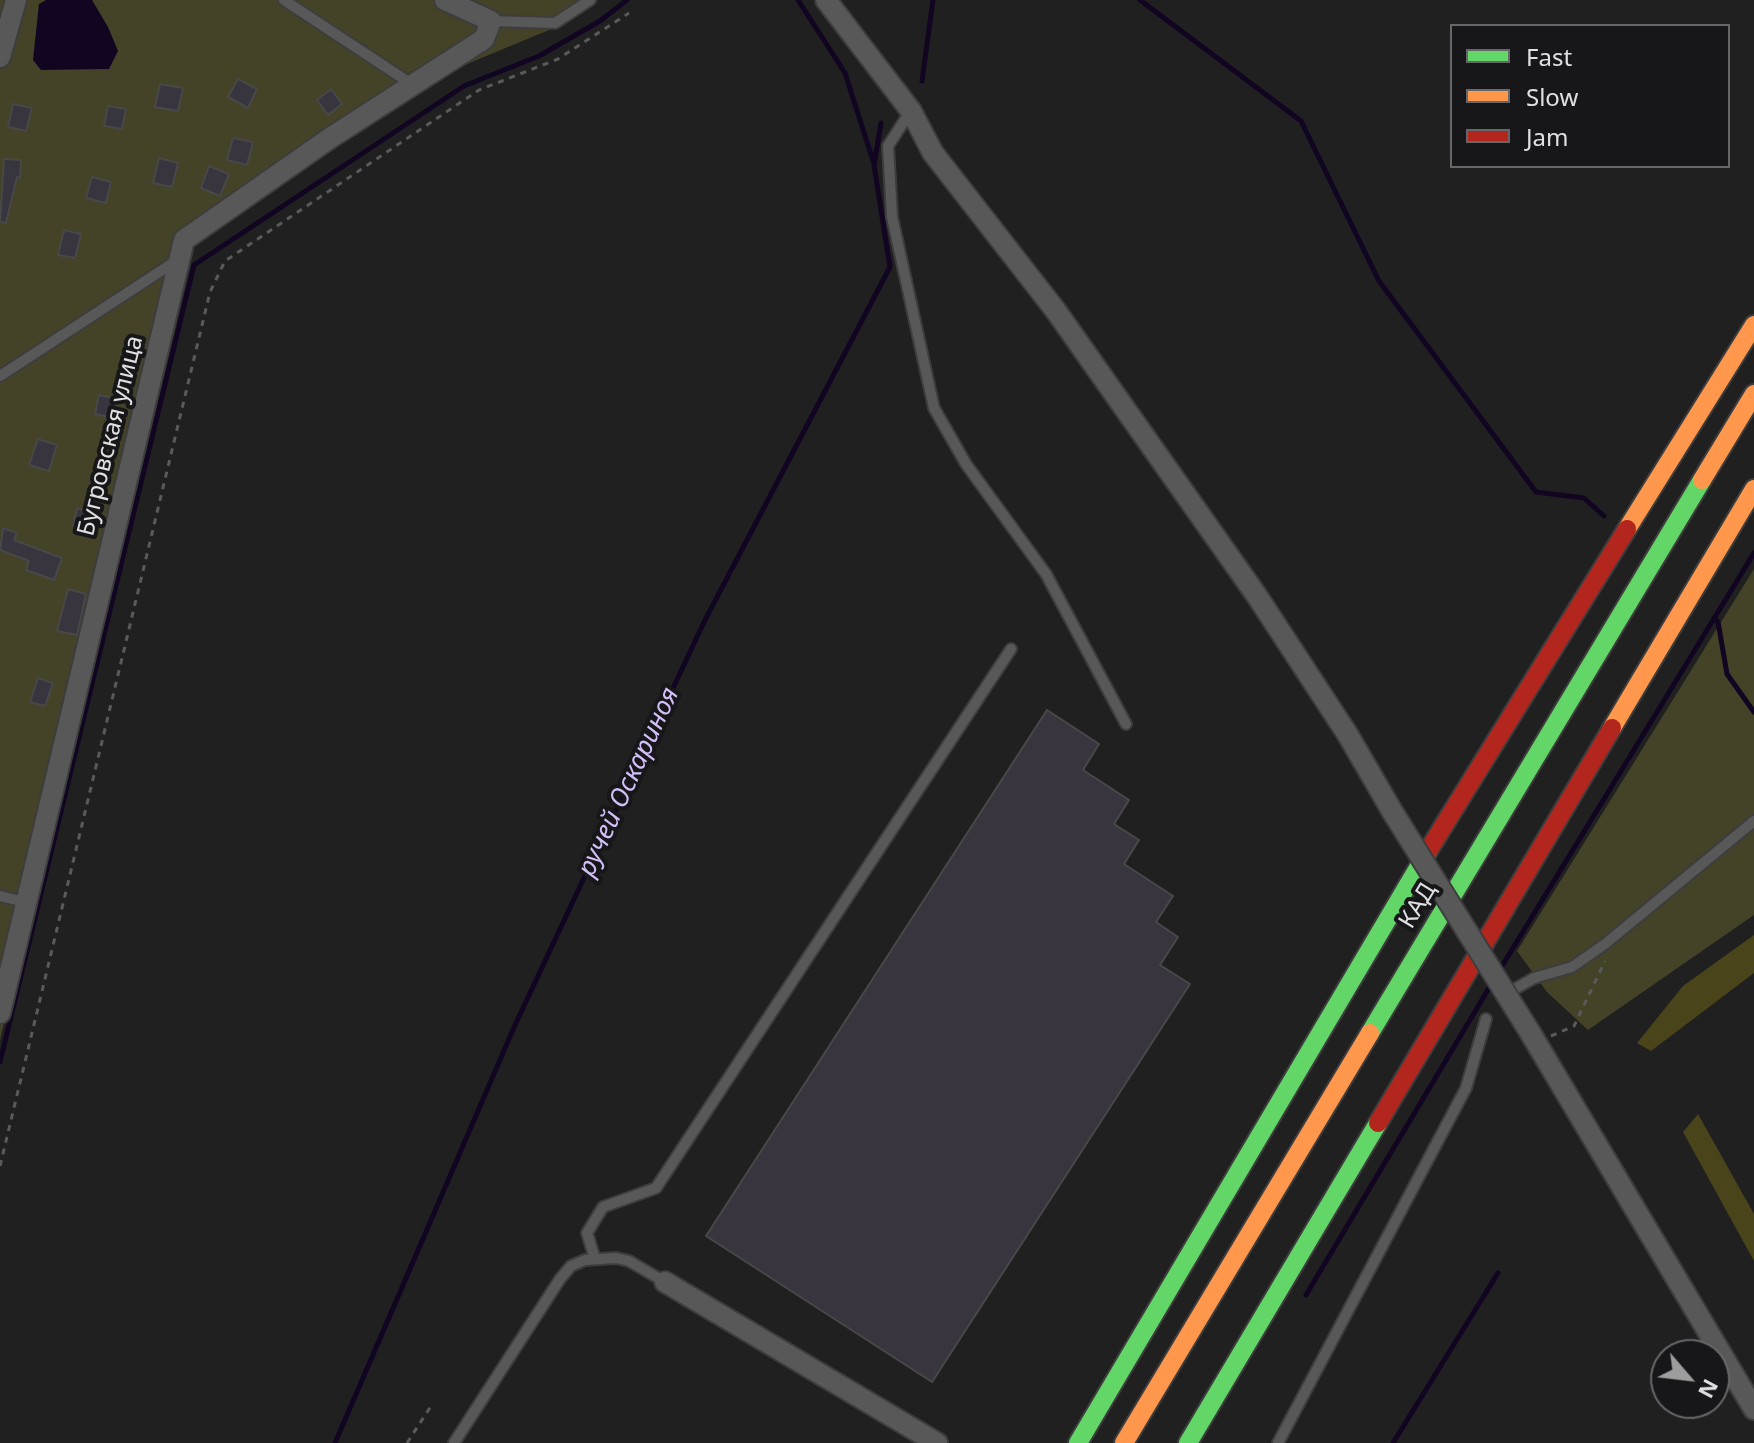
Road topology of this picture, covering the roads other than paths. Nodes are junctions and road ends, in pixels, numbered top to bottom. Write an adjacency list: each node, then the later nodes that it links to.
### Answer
1 (16, 0): 7 (street)
2 (284, 0): 8 (lane)
3 (445, 0): 6 (street)
4 (590, 0): 6 (lane)
5 (826, 0): 9 (street)
6 (491, 21): 8 (street, Бугровская улица)
7 (0, 57)
8 (413, 85): 10 (street, Бугровская улица)
9 (911, 111): 16 (lane); 26 (street, bridge)
10 (181, 258): 12 (lane); 19 (street, Бугровская улица)
11 (1754, 325): 25 (main road)
12 (0, 376)
13 (1754, 394): 31 (main road, КАД)
14 (1754, 489): 32 (main road)
15 (1011, 649): 23 (lane)
16 (1126, 724)
17 (1754, 821): 20 (lane)
18 (0, 896): 19 (lane)
19 (25, 902): 21 (street, Бугровская улица)
20 (1513, 990)
21 (0, 1013)
22 (1486, 1019): 33 (lane)
23 (595, 1259): 24 (lane); 27 (lane)
24 (665, 1282): 28 (street)
25 (1099, 1409): 29 (street); 30 (main road)
26 (1754, 1409)
27 (454, 1443)
28 (937, 1443)
29 (1063, 1443)
30 (1078, 1443)
31 (1124, 1443)
32 (1188, 1443)
33 (1278, 1443)

